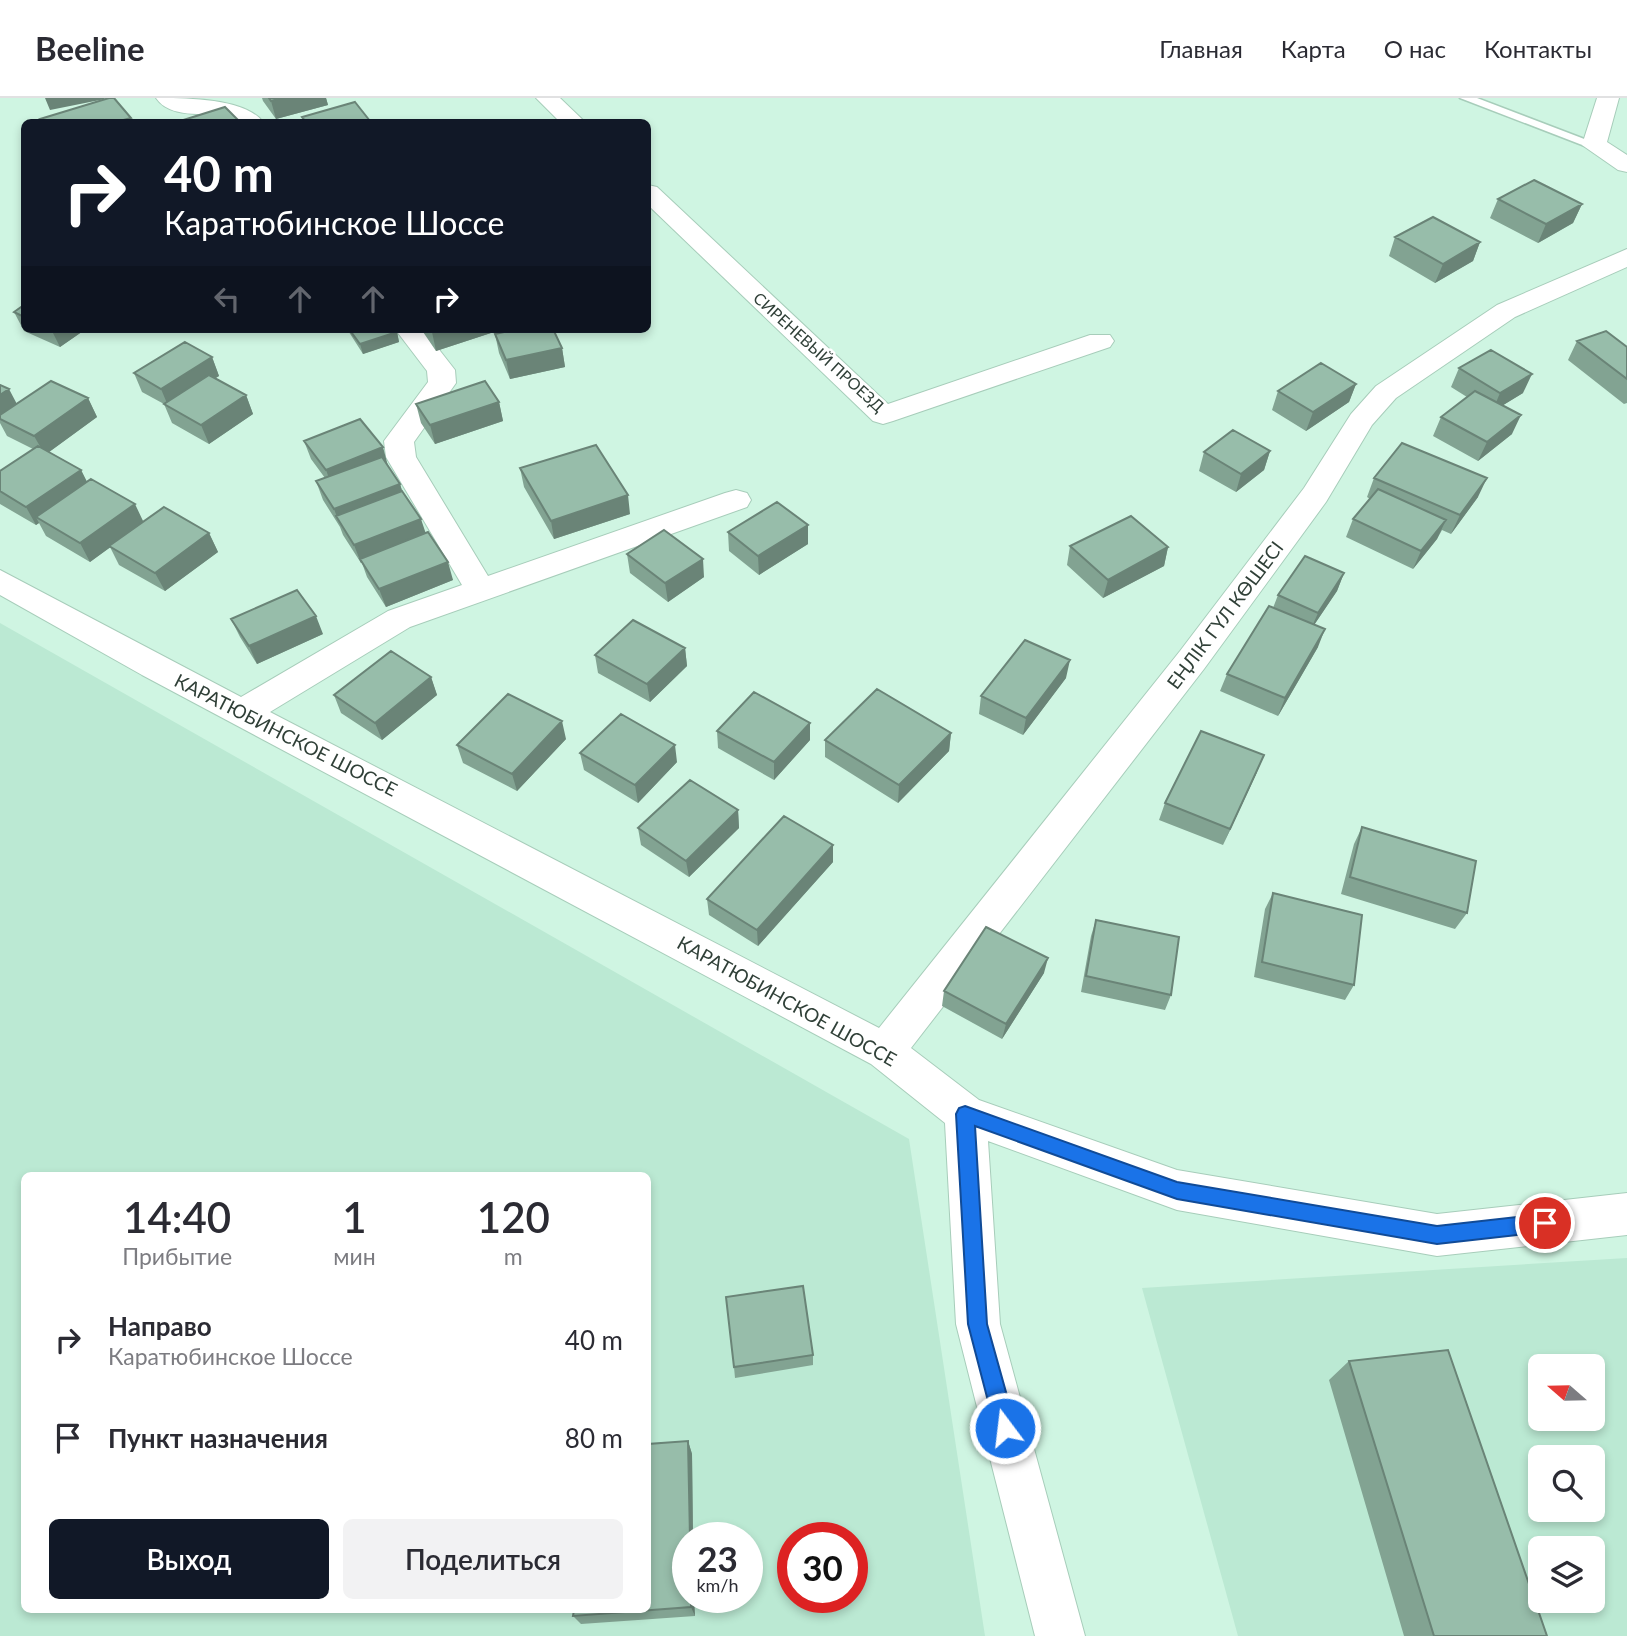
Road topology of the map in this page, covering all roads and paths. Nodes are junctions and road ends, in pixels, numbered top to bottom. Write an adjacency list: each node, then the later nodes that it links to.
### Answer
1 (167, 98): 5 (street)
2 (547, 98): 6 (street)
3 (1466, 98): 7 (lane)
4 (1608, 98): 7 (street)
5 (248, 119)
6 (570, 119)
7 (1594, 145): 8 (street)
8 (1627, 165)
9 (651, 195): 12 (street, СИРЕНЕВЫЙ ПРОЕЗД)
10 (1627, 257): 17 (street, ЕҢЛІК ГҮЛ КӨШЕСІ)
11 (412, 333): 15 (street)
12 (1100, 341)
13 (736, 500): 15 (street)
14 (0, 581): 16 (street, КАРАТЮБИНСКОЕ ШОССЕ)
15 (481, 590): 16 (street)
16 (244, 711): 17 (street, КАРАТЮБИНСКОЕ ШОССЕ)
17 (885, 1051): 18 (street, КАРАТЮБИНСКОЕ ШОССЕ)
18 (965, 1114): 19 (street, КАРАТЮБИНСКОЕ ШОССЕ); 20 (street)
19 (1627, 1214)
20 (1060, 1636)

